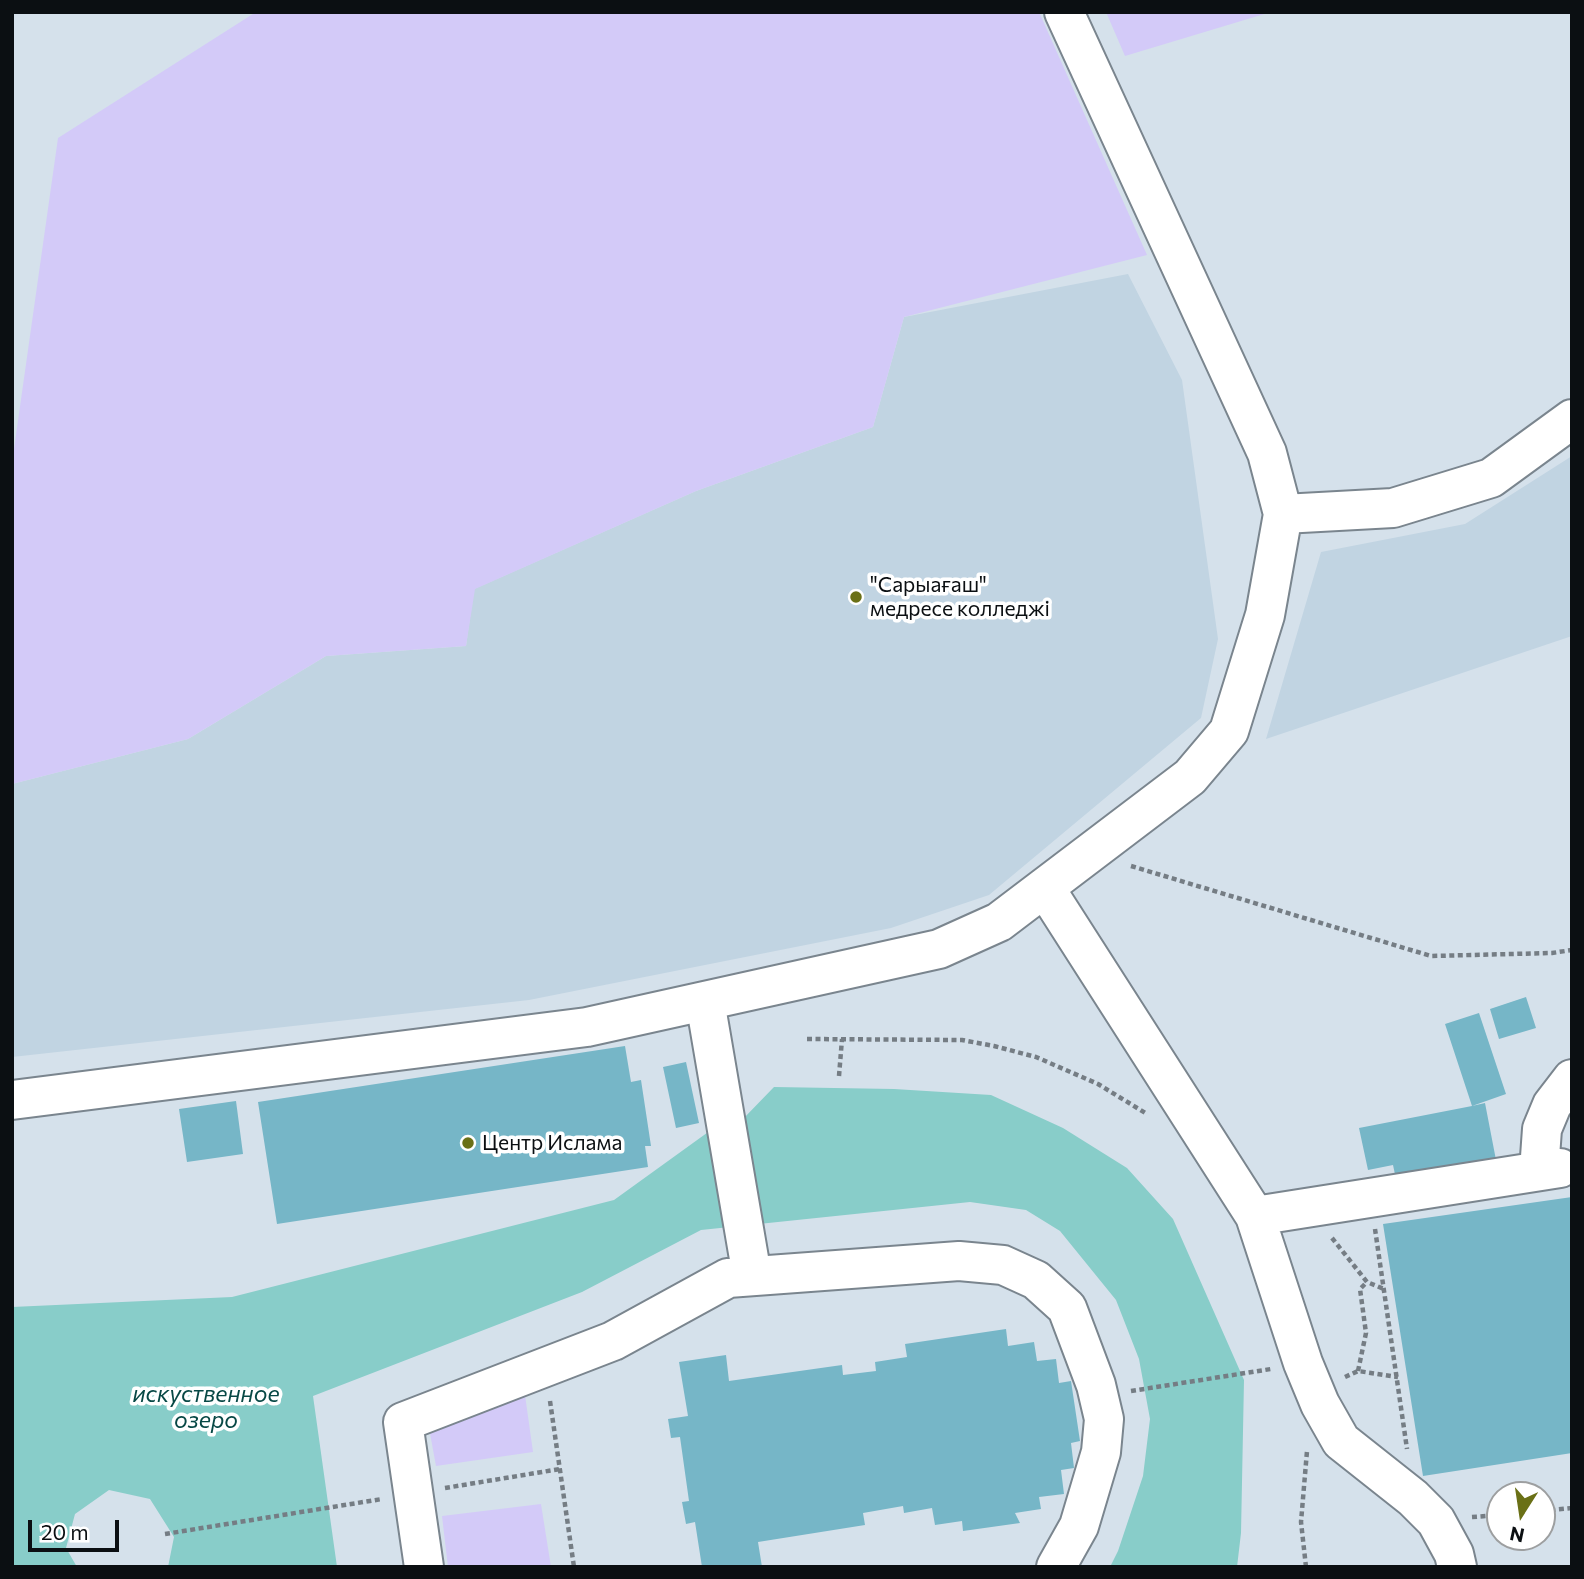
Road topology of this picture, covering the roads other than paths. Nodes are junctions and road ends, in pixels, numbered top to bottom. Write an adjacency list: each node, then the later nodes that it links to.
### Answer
1 (1064, 12): 3 (street)
2 (1572, 419): 3 (street)
3 (1283, 514): 4 (street)
4 (1045, 888): 5 (street); 8 (street)
5 (705, 1001): 7 (street); 9 (street)
6 (1572, 1079): 8 (street)
7 (12, 1100)
8 (1255, 1216): 12 (street)
9 (749, 1265): 10 (street); 11 (street)
10 (424, 1567)
11 (1056, 1567)
12 (1457, 1567)

